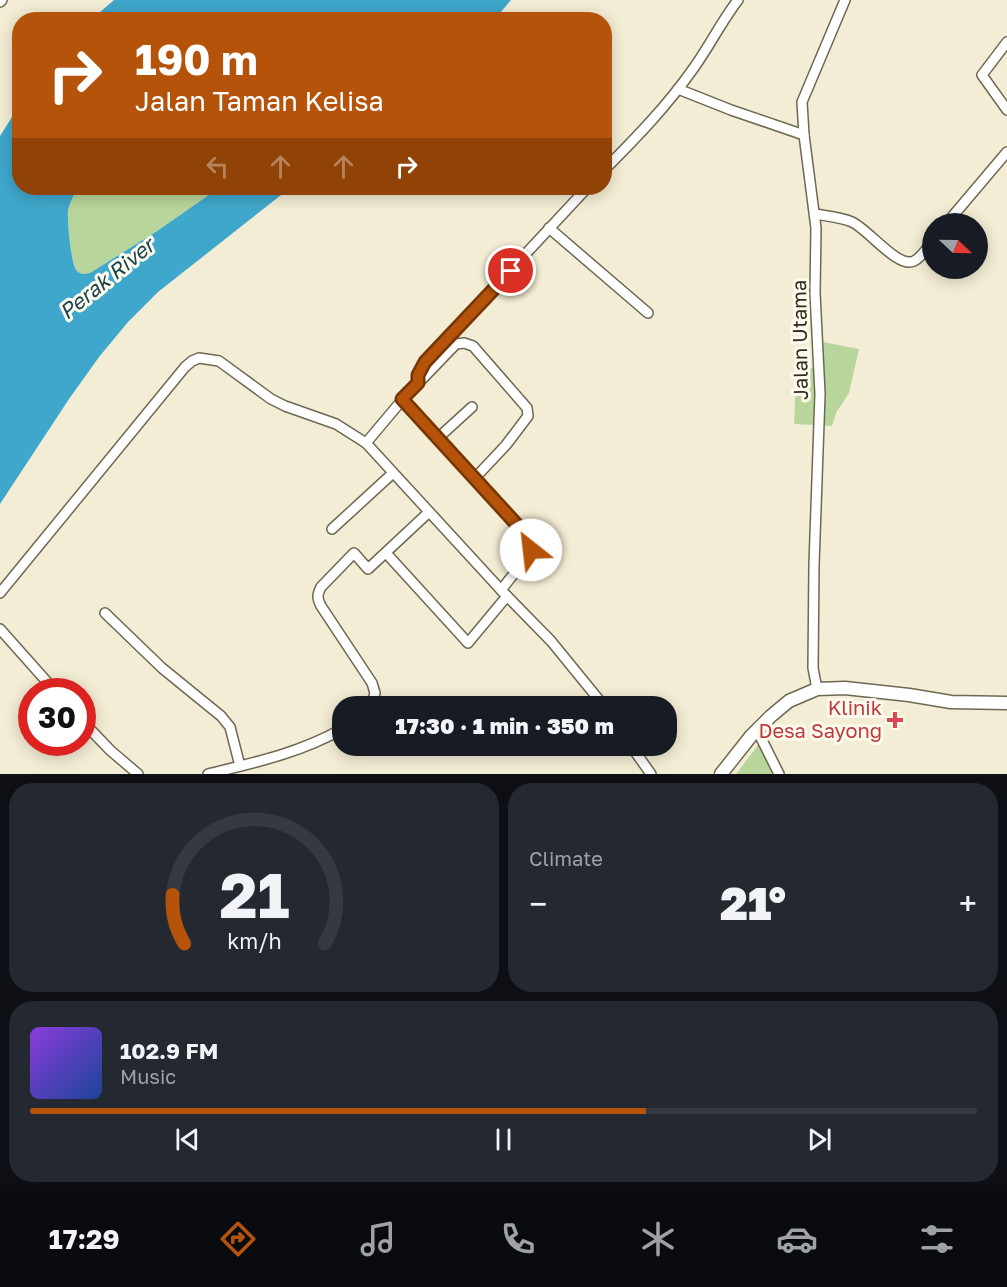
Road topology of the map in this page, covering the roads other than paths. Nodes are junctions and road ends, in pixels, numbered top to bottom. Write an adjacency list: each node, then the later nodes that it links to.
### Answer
1 (738, 0): 4 (street)
2 (845, 0): 6 (street, Jalan Utama)
3 (1007, 42): 5 (street)
4 (678, 89): 6 (street); 8 (street)
5 (1007, 110)
6 (804, 135): 11 (street, Jalan Utama)
7 (1007, 152): 10 (street)
8 (612, 162)
9 (580, 195): 12 (street)
10 (955, 213)
11 (815, 214): 13 (street); 30 (street, Jalan Utama)
12 (549, 228): 14 (street); 15 (street)
13 (922, 254)
14 (648, 313)
15 (418, 383): 16 (street); 21 (street)
16 (402, 399): 18 (street); 19 (street)
17 (472, 407): 18 (street)
18 (438, 438): 21 (street)
19 (366, 443): 20 (street); 25 (street)
20 (393, 473): 22 (street); 23 (street)
21 (475, 478): 26 (street)
22 (429, 512): 24 (street); 26 (street)
23 (332, 529)
24 (386, 553): 26 (street); 31 (street)
25 (0, 593)
26 (504, 593): 32 (street)
27 (105, 613): 38 (street)
28 (0, 629): 29 (street)
29 (44, 678)
30 (817, 689): 33 (main road); 34 (main road)
31 (374, 696)
32 (596, 696)
33 (1007, 703)
34 (757, 730): 42 (main road); 43 (street)
35 (332, 734): 38 (street)
36 (96, 735): 39 (street)
37 (638, 756): 41 (street)
38 (240, 766): 40 (street)
39 (138, 774)
40 (208, 774)
41 (651, 774)
42 (721, 774)
43 (779, 774)

